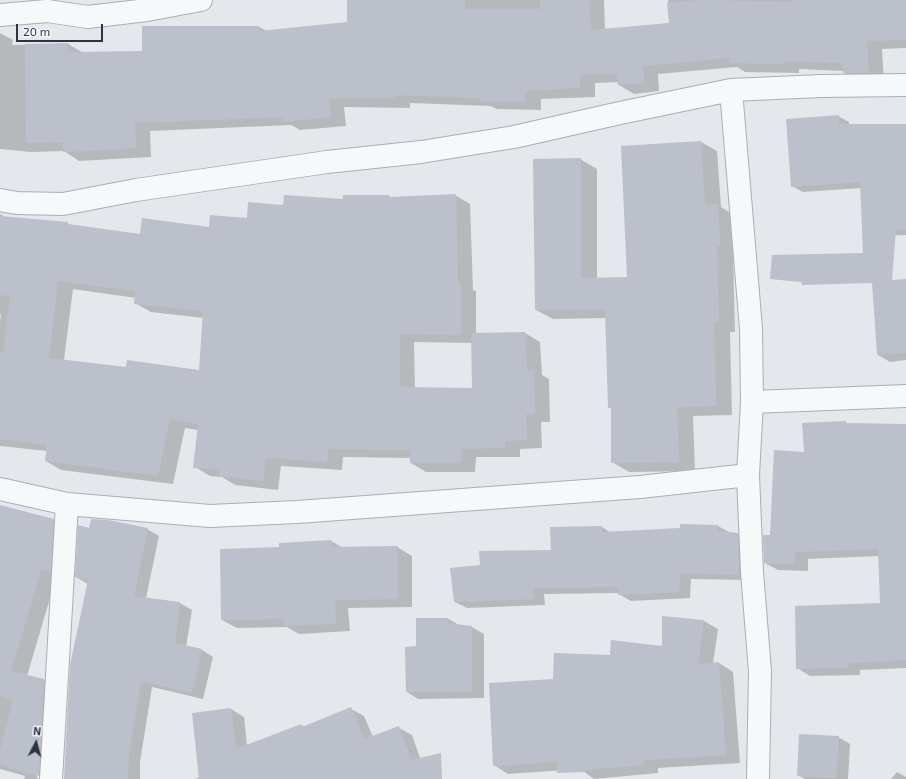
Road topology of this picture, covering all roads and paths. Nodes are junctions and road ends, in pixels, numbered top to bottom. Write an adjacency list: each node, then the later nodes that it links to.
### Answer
1 (201, 0): 2 (street)
2 (45, 6): 3 (street)
3 (0, 15)
4 (906, 85): 5 (street)
5 (731, 90): 6 (street); 8 (street)
6 (0, 200)
7 (906, 396): 8 (street)
8 (752, 402): 9 (street)
9 (748, 475): 11 (street); 13 (street)
10 (0, 489): 11 (street)
11 (68, 504): 12 (street)
12 (51, 779)
13 (758, 779)

